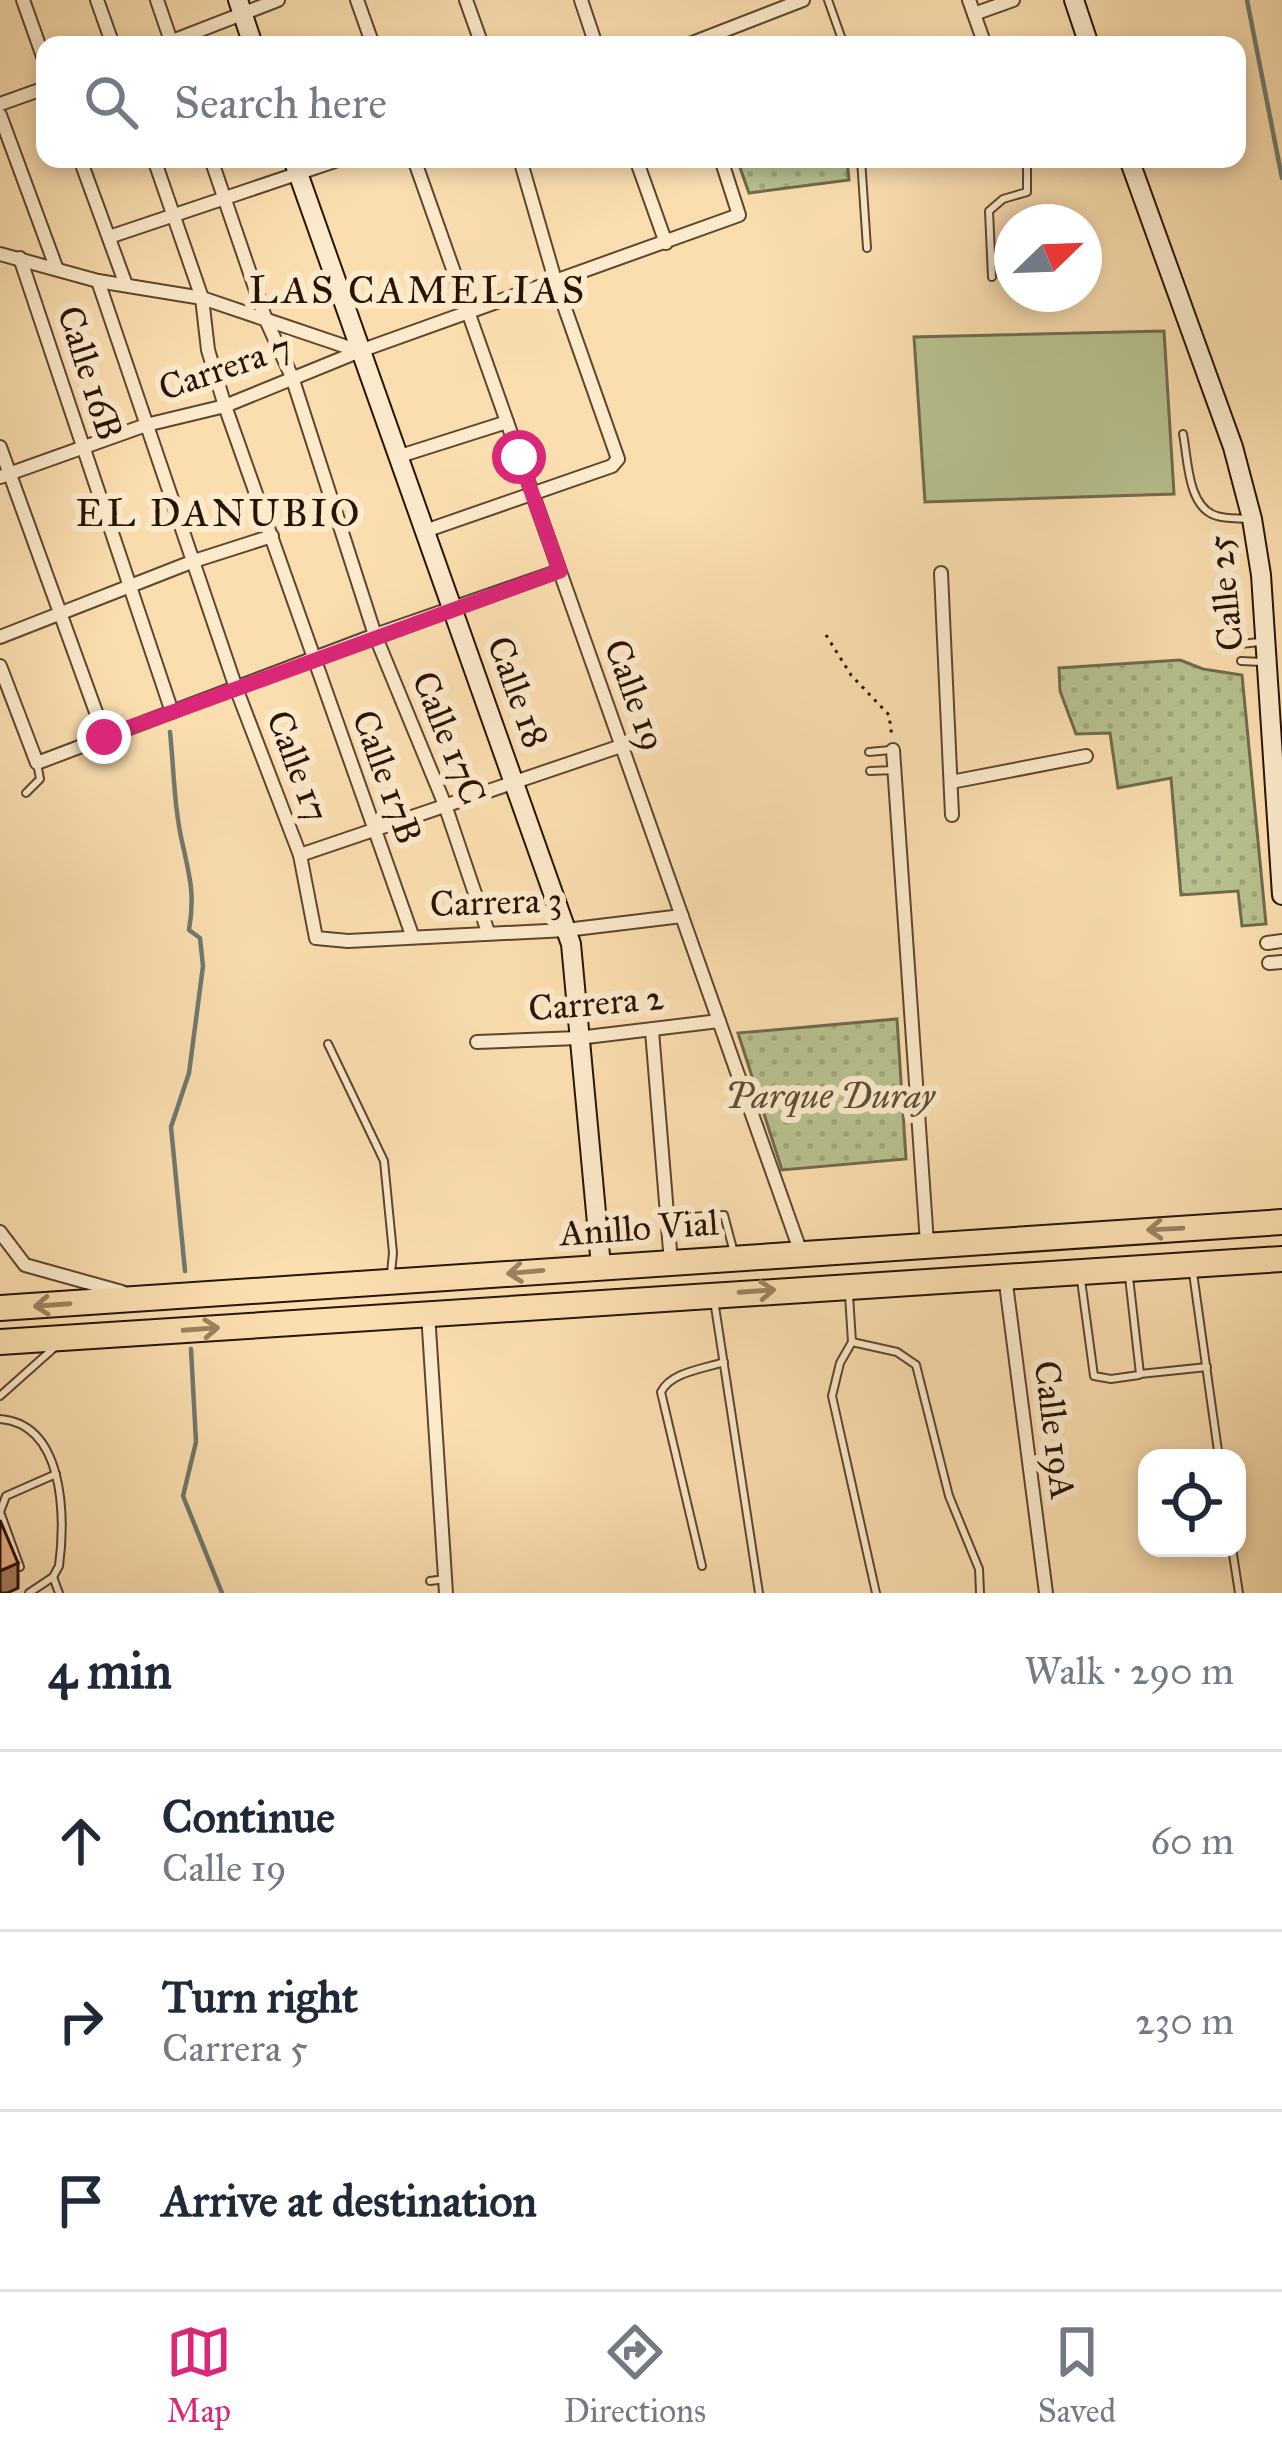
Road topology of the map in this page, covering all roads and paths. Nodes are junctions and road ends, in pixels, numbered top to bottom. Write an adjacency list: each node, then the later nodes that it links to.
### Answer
1 (22, 0): 24 (street)
2 (97, 0): 14 (street)
3 (157, 0): 15 (street)
4 (278, 0): 13 (street)
5 (358, 0): 17 (street)
6 (466, 0): 18 (street)
7 (580, 0): 19 (street)
8 (803, 0): 20 (street)
9 (828, 0): 21 (lane)
10 (1013, 0): 12 (street)
11 (1074, 0): 23 (street)
12 (972, 7): 22 (street)
13 (241, 8): 16 (street)
14 (110, 36)
15 (166, 36)
16 (184, 36)
17 (371, 36)
18 (479, 36)
19 (593, 36)
20 (710, 36)
21 (841, 36)
22 (982, 36)
23 (1086, 36)
24 (36, 38)
25 (36, 91): 26 (street)
26 (0, 104)
27 (0, 115): 47 (street)
28 (83, 168): 42 (street)
29 (157, 168): 41 (street, Calle 17B)
30 (214, 168): 40 (street, Calle 17C)
31 (288, 168): 40 (street)
32 (296, 168): 55 (street, Calle 18)
33 (417, 168): 53 (street, Calle 19)
34 (523, 168): 49 (street)
35 (639, 168): 43 (street)
36 (724, 168): 43 (street, Carrera 7)
37 (862, 168): 44 (lane)
38 (1027, 168): 48 (lane)
39 (1133, 168): 66 (street, Calle 25)
40 (224, 197): 41 (street); 54 (street, Calle 17C)
41 (175, 216): 42 (street); 52 (street, Calle 17B)
42 (109, 237): 51 (street)
43 (666, 243): 49 (street, Carrera 7)
44 (867, 248)
45 (0, 254): 46 (street)
46 (20, 258): 47 (street); 62 (street, Calle 16B)
47 (56, 267): 50 (street)
48 (992, 277)
49 (555, 280): 53 (street, Carrera 7); 65 (street)
50 (98, 281): 51 (street); 59 (street, Calle 17)
51 (126, 285): 52 (street)
52 (202, 298): 54 (street); 57 (street, Calle 17B)
53 (468, 311): 55 (street, Carrera 7); 58 (street, Calle 19)
54 (266, 320): 55 (street); 56 (street, Calle 17C)
55 (361, 351): 56 (street, Carrera 7); 63 (street, Calle 18)
56 (292, 377): 57 (street, Carrera 7); 75 (street, Calle 17C)
57 (224, 406): 59 (street, Carrera 7); 68 (street, Calle 17B)
58 (507, 422): 63 (street); 65 (street, Calle 19)
59 (146, 425): 62 (street, Carrera 7); 69 (street, Calle 17)
60 (1183, 434): 66 (lane)
61 (0, 447): 64 (street)
62 (84, 447): 64 (street, Carrera 7); 72 (street, Calle 16B)
63 (400, 456): 67 (street, Calle 18)
64 (5, 475): 74 (street)
65 (532, 493): 67 (street); 70 (street, Calle 19)
66 (1252, 519): 79 (street, Calle 25)
67 (425, 531): 73 (street, Calle 18)
68 (272, 536): 69 (street); 80 (street, Calle 17B)
69 (194, 561): 72 (street); 83 (street, Calle 17)
70 (560, 571): 73 (street); 86 (street, Calle 19)
71 (941, 573): 94 (street)
72 (130, 588): 74 (street); 84 (street, Calle 16B)
73 (453, 609): 75 (street); 93 (street, Calle 18)
74 (60, 614): 77 (street); 85 (street)
75 (375, 635): 80 (street); 96 (street, Calle 17C)
76 (826, 635): 87 (path)
77 (0, 637)
78 (1240, 644): 79 (lane)
79 (1264, 652): 81 (lane); 100 (street, Calle 25)
80 (314, 660): 83 (street); 98 (street, Calle 17B)
81 (1241, 661)
82 (0, 666): 90 (street)
83 (236, 688): 84 (street); 99 (street, Calle 17)
84 (172, 712): 85 (street)
85 (104, 737): 90 (street)
86 (622, 746): 93 (street); 101 (street, Calle 19)
87 (893, 750): 88 (lane); 91 (street)
88 (868, 752)
89 (1086, 756): 94 (street)
90 (37, 764): 95 (lane)
91 (895, 770): 92 (lane); 114 (street)
92 (870, 771)
93 (515, 781): 96 (street); 102 (street, Calle 18)
94 (951, 782): 97 (street)
95 (26, 793)
96 (445, 805): 98 (street); 103 (street, Calle 17C)
97 (952, 815)
98 (375, 832): 99 (street); 105 (street, Calle 17B)
99 (300, 855): 104 (street, Calle 17)
100 (1282, 896)
101 (682, 916): 102 (street, Carrera 3); 106 (street, Calle 19)
102 (566, 930): 103 (street, Carrera 3); 108 (street, Calle 18)
103 (488, 932): 105 (street, Carrera 3)
104 (315, 934): 105 (street, Carrera 3)
105 (412, 935)
106 (719, 1021): 107 (street, Carrera 2); 115 (street, Calle 19)
107 (652, 1030): 108 (street, Carrera 2); 111 (street)
108 (578, 1038): 109 (street, Carrera 2); 120 (street, Calle 18)
109 (477, 1042)
110 (328, 1044): 124 (lane)
111 (668, 1219): 116 (lane); 119 (street)
112 (1282, 1222): 114 (highway, Anillo Vial, one-way to 114)
113 (0, 1232): 127 (street)
114 (927, 1243): 115 (highway, Anillo Vial)
115 (800, 1250): 116 (highway, Anillo Vial)
116 (735, 1258): 119 (highway, Anillo Vial)
117 (1282, 1259): 118 (highway, Anillo Vial)
118 (1192, 1263): 121 (highway, Anillo Vial); 134 (lane)
119 (671, 1264): 120 (highway, Anillo Vial)
120 (601, 1266): 124 (highway, Anillo Vial, one-way to 124)
121 (1128, 1268): 122 (highway, Anillo Vial); 135 (lane)
122 (1080, 1270): 123 (highway, Anillo Vial); 135 (lane)
123 (1004, 1275): 125 (highway, Anillo Vial); 150 (street, Calle 19A)
124 (390, 1282): 127 (highway, Anillo Vial)
125 (848, 1285): 126 (highway, Anillo Vial, one-way to 125); 132 (lane)
126 (714, 1294): 129 (highway, Anillo Vial); 133 (lane)
127 (140, 1299): 128 (highway, Anillo Vial, one-way to 128)
128 (0, 1308)
129 (428, 1313): 130 (highway, Anillo Vial, one-way to 129); 144 (street)
130 (64, 1338): 131 (highway, Anillo Vial); 136 (lane)
131 (0, 1342)
132 (852, 1342): 148 (lane); 149 (lane)
133 (724, 1362): 141 (lane); 147 (lane)
134 (1207, 1367): 135 (lane); 138 (lane)
135 (1140, 1374)
136 (0, 1396)
137 (0, 1419): 139 (lane)
138 (1219, 1449)
139 (56, 1474): 142 (lane); 143 (lane)
140 (1233, 1557): 151 (lane)
141 (702, 1566)
142 (20, 1567)
143 (53, 1577): 145 (lane); 146 (lane)
144 (440, 1584)
145 (29, 1593)
146 (59, 1593)
147 (759, 1593)
148 (876, 1593)
149 (980, 1593)
150 (1046, 1593)
151 (1239, 1593)

